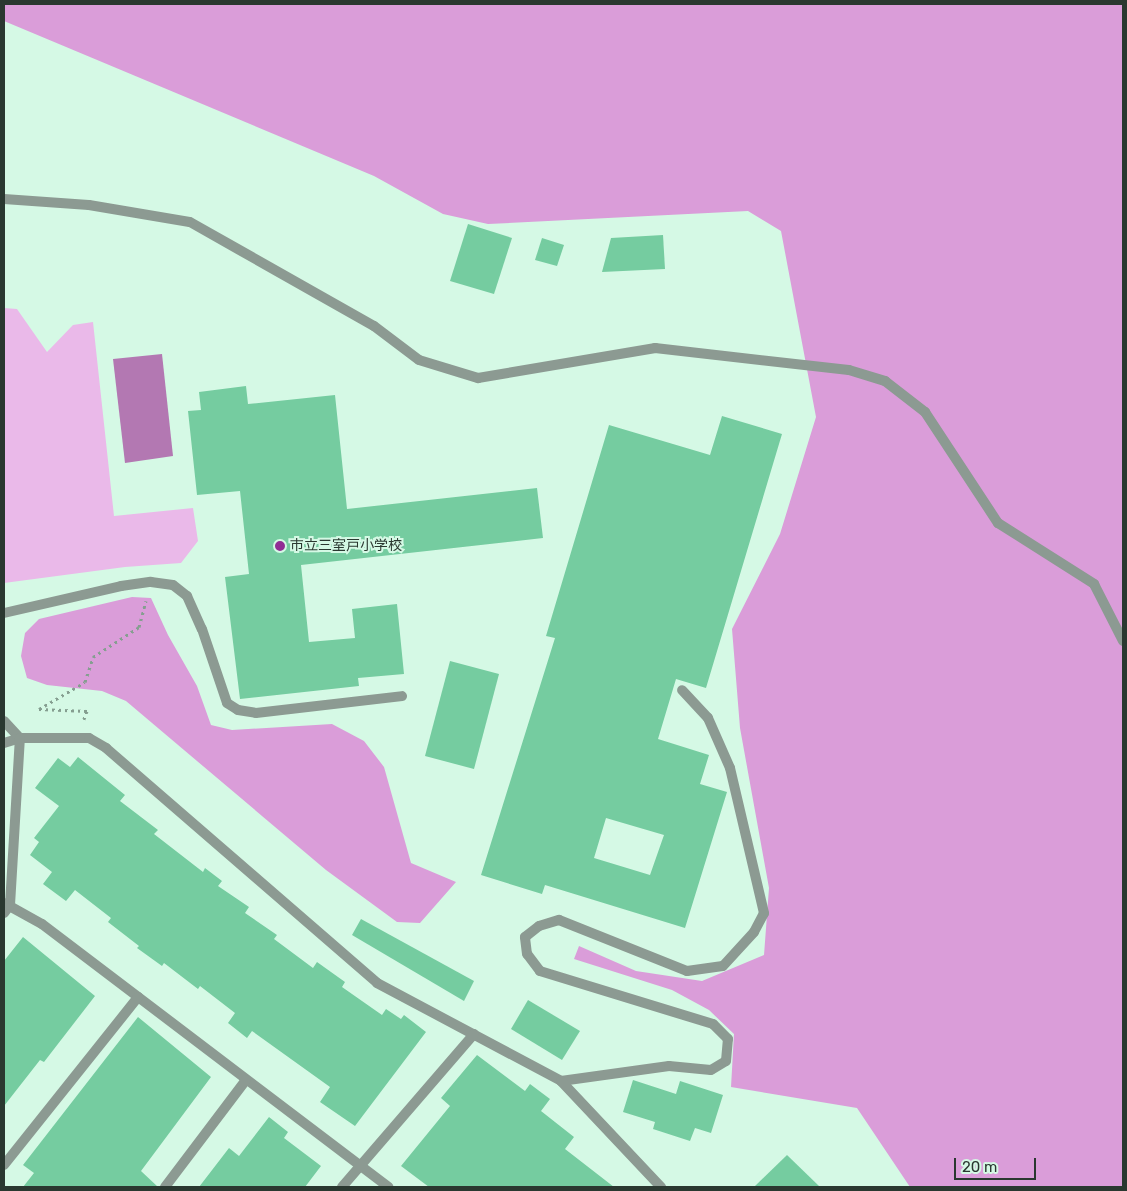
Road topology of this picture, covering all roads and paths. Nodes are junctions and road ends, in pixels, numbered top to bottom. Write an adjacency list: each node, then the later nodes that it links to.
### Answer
1 (4, 199): 4 (street)
2 (151, 582): 3 (street); 6 (street); 9 (path)
3 (4, 613)
4 (1123, 641)
5 (682, 690): 15 (street)
6 (402, 696)
7 (4, 721): 8 (street)
8 (20, 738): 9 (street); 10 (street); 11 (street)
9 (80, 738): 13 (street)
10 (4, 742)
11 (6, 907): 12 (street)
12 (138, 997): 14 (street); 16 (street)
13 (474, 1034): 15 (street); 17 (street)
14 (246, 1080): 17 (street); 18 (street)
15 (561, 1082): 21 (street)
16 (4, 1165)
17 (358, 1165): 19 (street); 20 (street)
18 (165, 1187)
19 (342, 1187)
20 (388, 1187)
21 (661, 1187)

